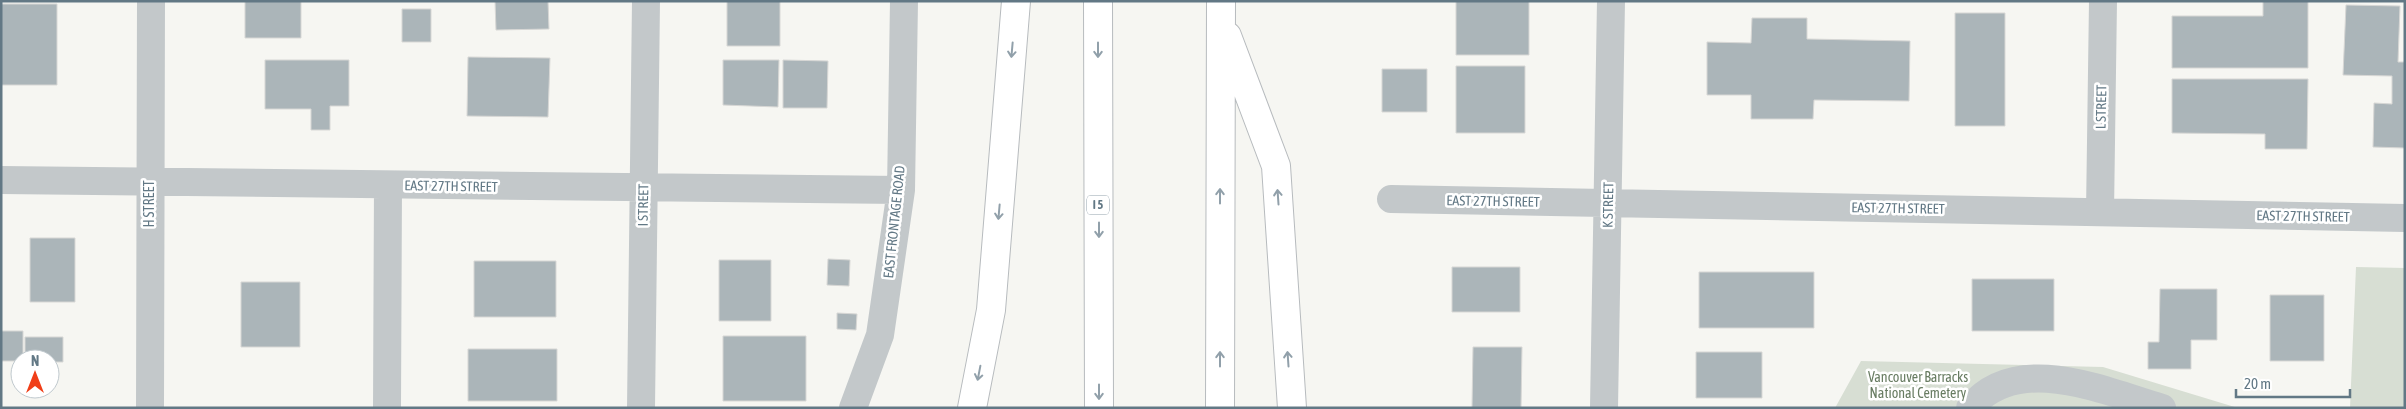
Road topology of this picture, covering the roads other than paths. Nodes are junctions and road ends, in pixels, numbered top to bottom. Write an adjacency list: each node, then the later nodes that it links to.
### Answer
1 (151, 1): 10 (street, H STREET)
2 (646, 1): 12 (street, I STREET)
3 (904, 1): 13 (street, EAST FRONTAGE ROAD)
4 (1016, 1): 22 (highway, one-way to 22)
5 (1098, 1): 23 (highway, I 5, one-way to 23)
6 (1611, 1): 15 (street, K STREET)
7 (2103, 1): 16 (street, L STREET)
8 (1220, 10): 24 (highway, one-way to 8); 25 (highway, one-way to 8)
9 (1, 180): 10 (street, EAST 27TH STREET)
10 (149, 182): 11 (street, EAST 27TH STREET); 18 (street, H STREET)
11 (388, 185): 12 (street, EAST 27TH STREET); 19 (street)
12 (643, 188): 13 (street, EAST 27TH STREET); 20 (street, I STREET)
13 (901, 190): 21 (street, EAST FRONTAGE ROAD)
14 (1391, 199): 15 (street, EAST 27TH STREET)
15 (1608, 203): 16 (street, EAST 27TH STREET); 26 (street, K STREET)
16 (2100, 212): 17 (street, EAST 27TH STREET)
17 (2405, 218)
18 (150, 408)
19 (387, 408)
20 (640, 408)
21 (853, 408)
22 (972, 408)
23 (1099, 408)
24 (1220, 408)
25 (1292, 408)
26 (1604, 408)
27 (1970, 408): 28 (street)
28 (2162, 408)

